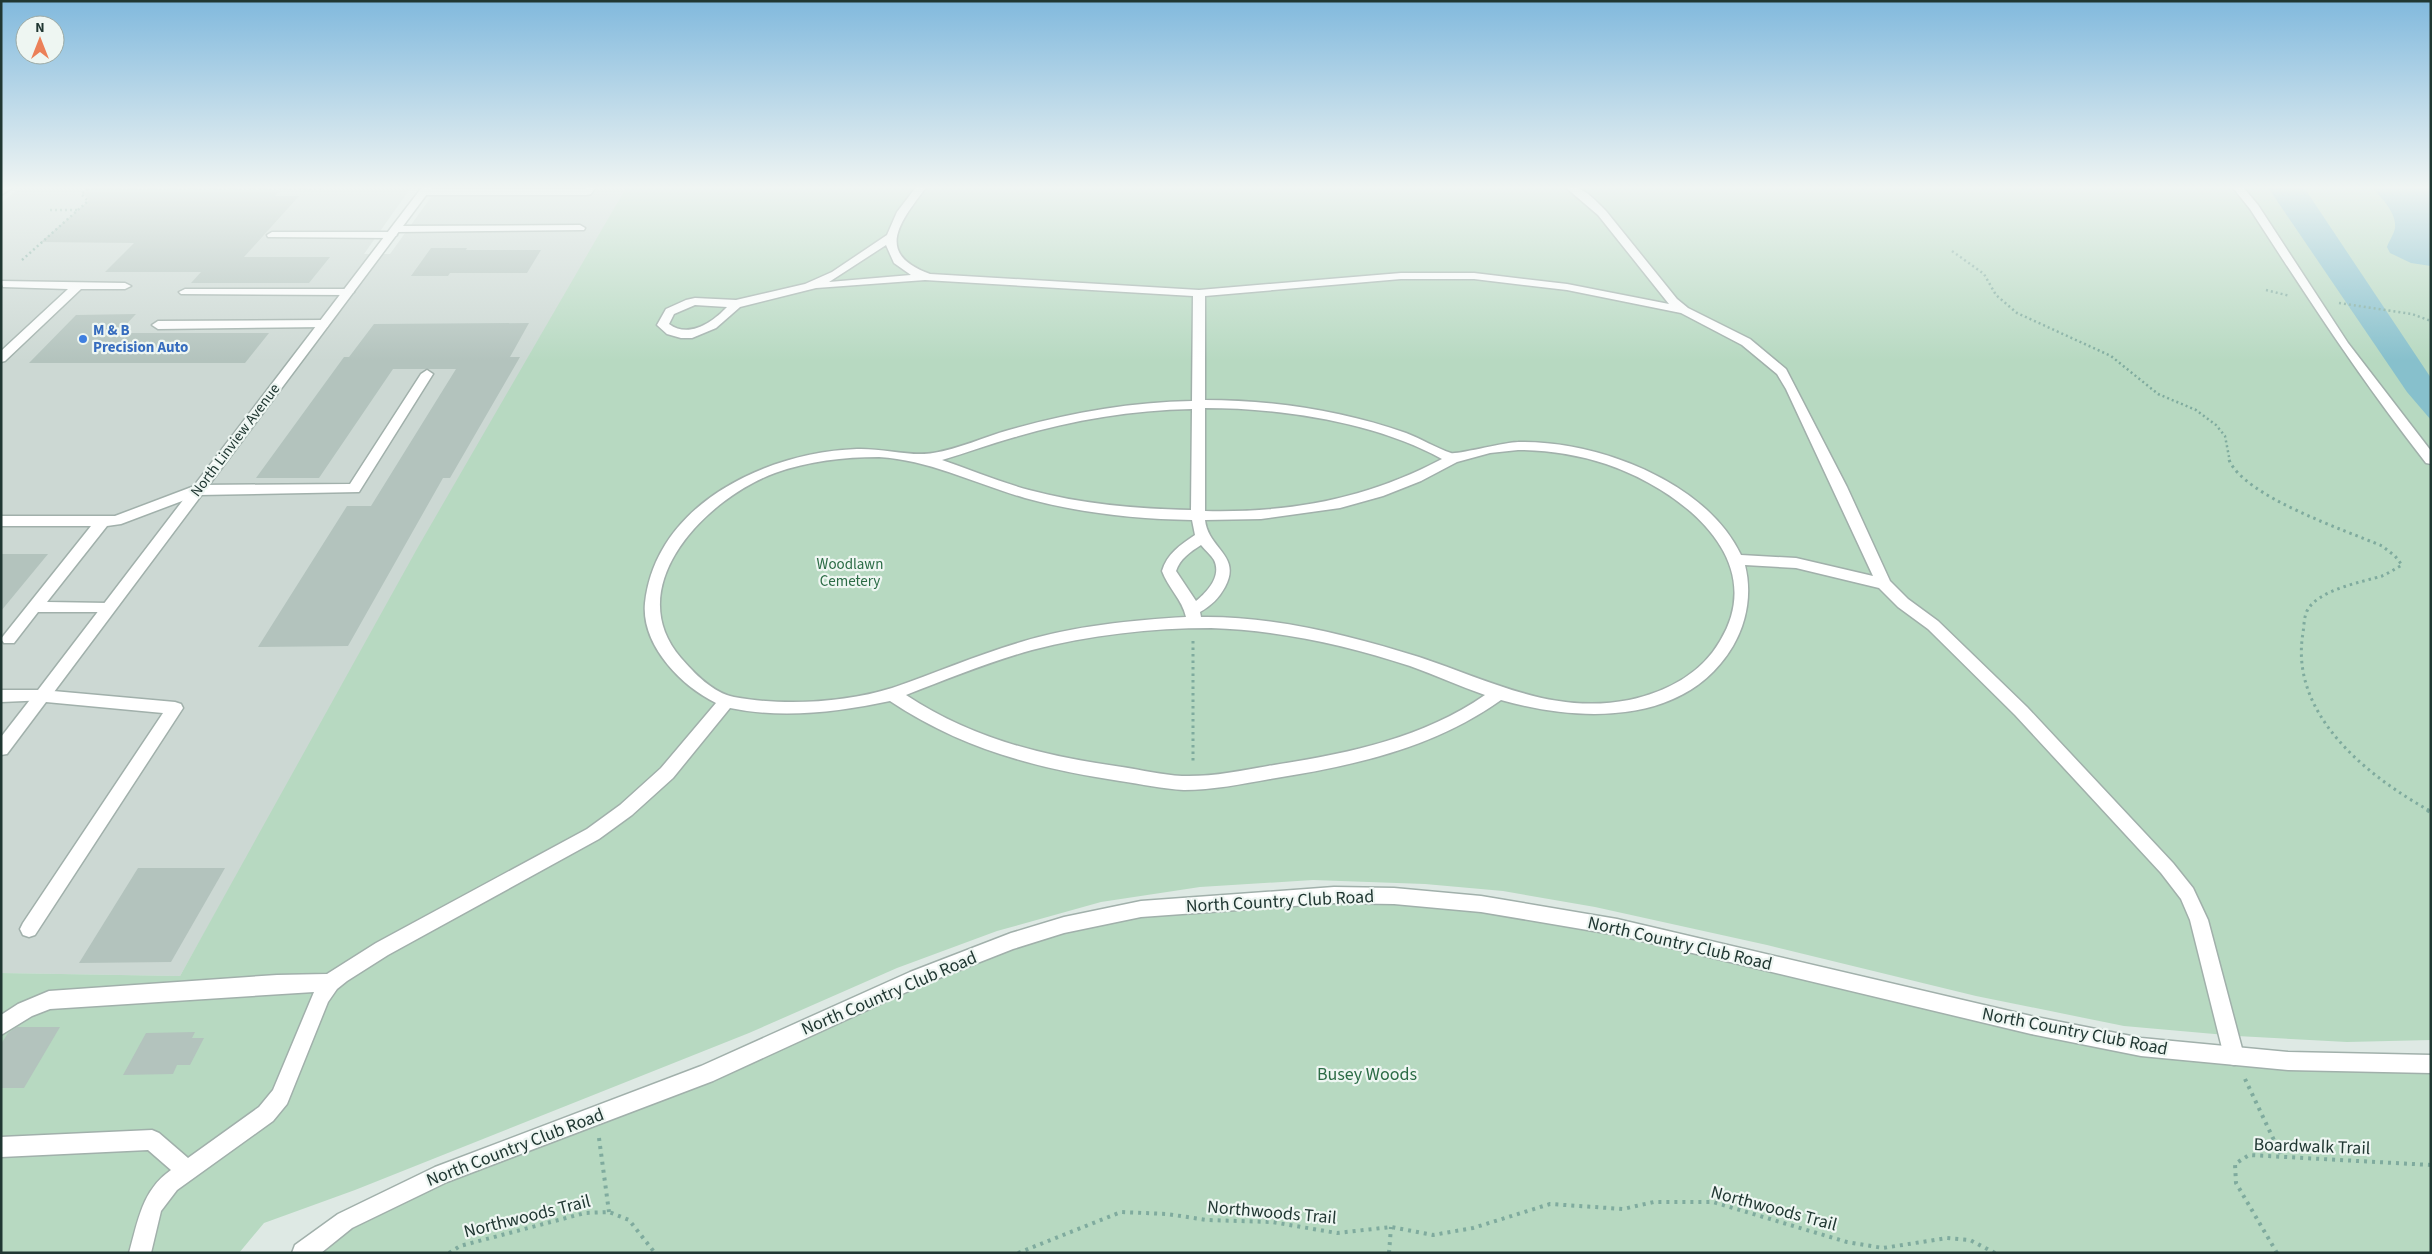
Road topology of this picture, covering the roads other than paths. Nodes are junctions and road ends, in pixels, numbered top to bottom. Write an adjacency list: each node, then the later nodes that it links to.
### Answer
1 (384, 245): 12 (street, North Linview Avenue)
2 (880, 245): 10 (street)
3 (891, 245): 6 (street)
4 (1626, 245): 15 (street)
5 (2279, 245): 23 (street)
6 (928, 277): 10 (street); 13 (street)
7 (2, 285): 8 (street)
8 (77, 286): 9 (street); 18 (street)
9 (125, 286)
10 (810, 287): 14 (street)
11 (185, 292): 12 (street)
12 (348, 292): 16 (street, North Linview Avenue)
13 (1199, 292): 15 (street); 20 (street)
14 (736, 304): 14 (street)
15 (1684, 310): 30 (street)
16 (323, 324): 17 (street); 24 (street, North Linview Avenue)
17 (158, 325)
18 (1, 358)
19 (426, 374): 24 (street)
20 (1198, 403): 21 (street); 22 (street); 25 (street)
21 (1452, 459): 25 (street); 29 (street)
22 (928, 460): 25 (street); 39 (street)
23 (2431, 460)
24 (197, 490): 26 (street); 32 (street, North Linview Avenue)
25 (1199, 517): 28 (street)
26 (103, 521): 27 (street); 31 (street)
27 (1, 522)
28 (1201, 538): 33 (street); 33 (street)
29 (1737, 560): 30 (street); 36 (street)
30 (1884, 584): 44 (street)
31 (34, 607): 32 (street); 34 (street)
32 (108, 608): 38 (street, North Linview Avenue)
33 (1194, 615): 35 (street); 36 (street)
34 (9, 639)
35 (892, 694): 36 (street); 39 (street)
36 (1498, 694)
37 (1, 696): 38 (street)
38 (42, 696): 40 (street, North Linview Avenue); 41 (street)
39 (727, 701): 42 (street)
40 (1, 749)
41 (29, 929)
42 (330, 983): 43 (street); 47 (street)
43 (1, 1026)
44 (2234, 1056): 45 (street, North Country Club Road); 49 (street, North Country Club Road)
45 (2431, 1064)
46 (1, 1147): 47 (street)
47 (186, 1170): 48 (street)
48 (140, 1253)
49 (303, 1253)

